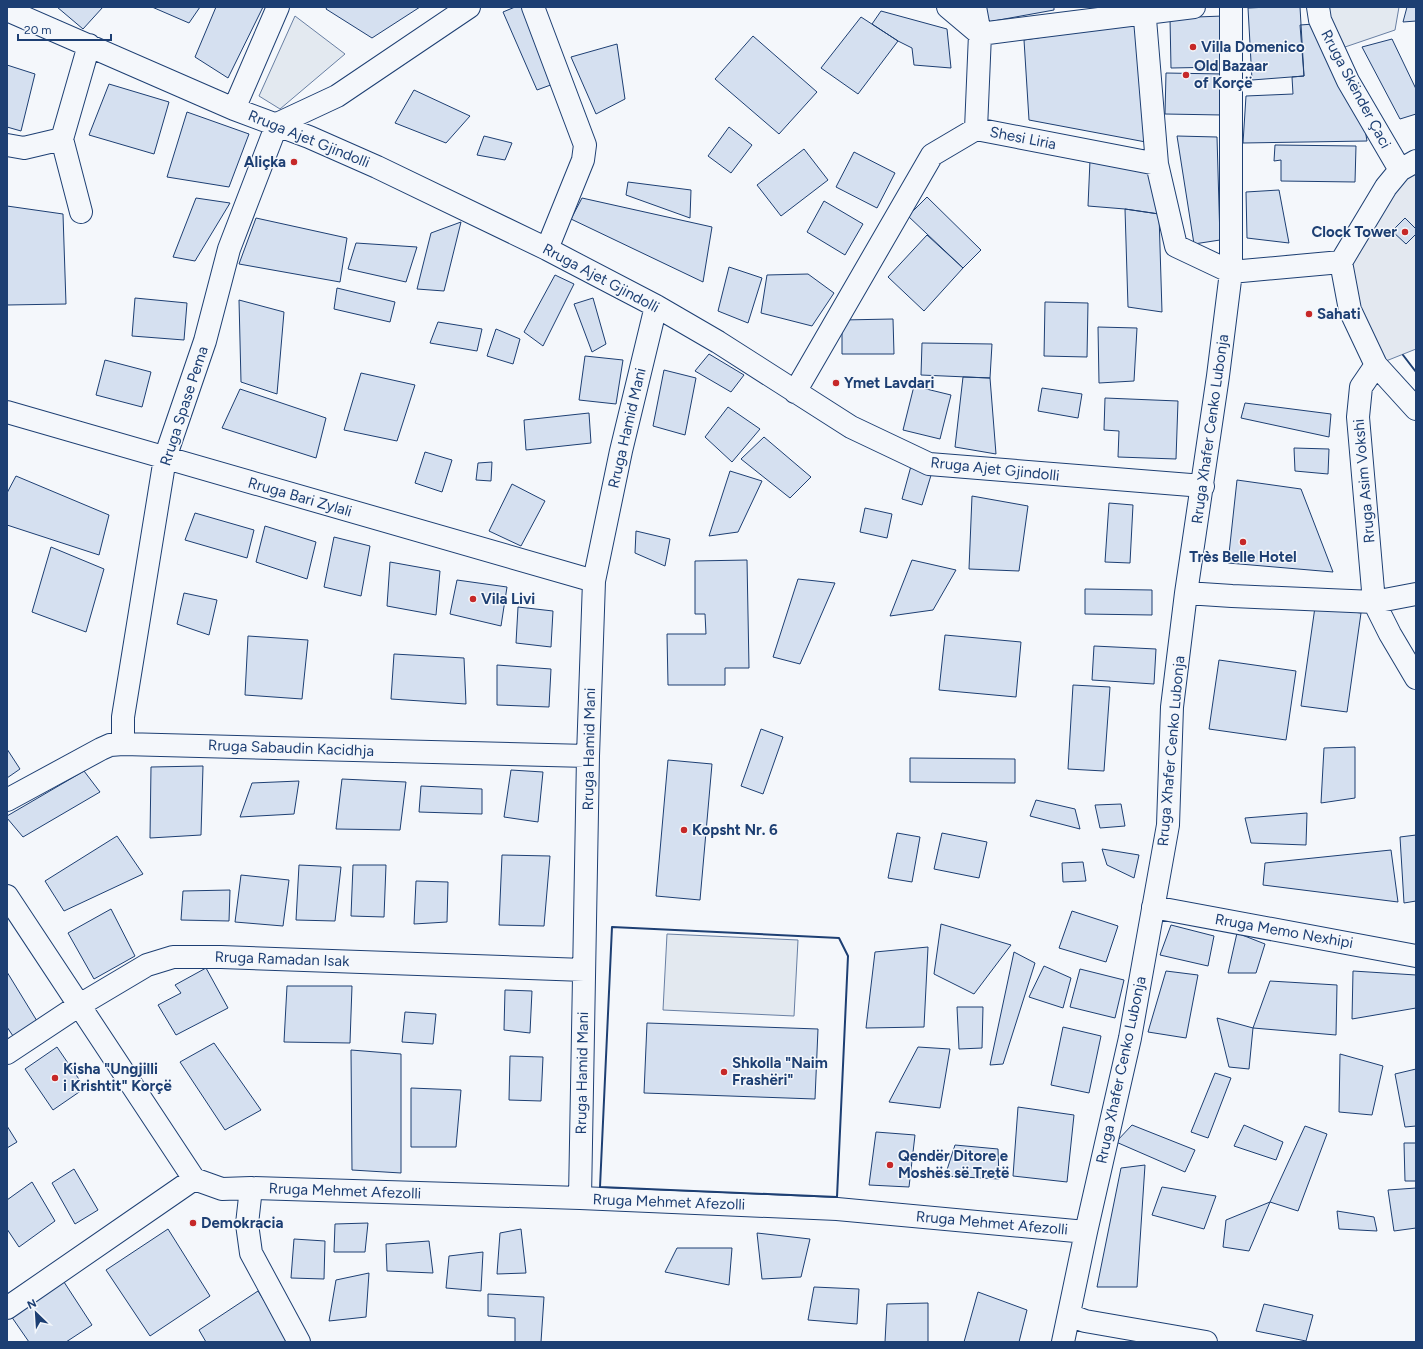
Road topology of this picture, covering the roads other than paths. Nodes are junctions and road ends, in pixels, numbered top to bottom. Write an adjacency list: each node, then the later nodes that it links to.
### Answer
1 (278, 7): 14 (street)
2 (469, 7): 15 (street)
3 (533, 7): 22 (street)
4 (948, 7): 12 (street)
5 (975, 7): 12 (street, Shesi Liria)
6 (1194, 7): 10 (street)
7 (1231, 7): 24 (street, Rruga Xhafer Cenko Lubonja)
8 (1318, 7): 20 (street, Rruga Skënder Çaci)
9 (7, 10): 13 (street, Rruga Ajet Gjindolli)
10 (1144, 10): 11 (street); 19 (street)
11 (1067, 15): 12 (street)
12 (980, 34): 16 (street, Shesi Liria)
13 (89, 45): 14 (street, Rruga Ajet Gjindolli); 17 (street)
14 (234, 108): 15 (street, Rruga Ajet Gjindolli)
15 (277, 124): 22 (street, Rruga Ajet Gjindolli); 30 (street, Rruga Spase Pema)
16 (976, 129): 19 (street, Shesi Liria); 27 (street)
17 (62, 139): 18 (street); 21 (street)
18 (7, 145)
19 (1157, 164): 24 (street)
20 (1408, 165): 23 (street)
21 (81, 212)
22 (547, 249): 25 (street, Rruga Ajet Gjindolli)
23 (1341, 262): 24 (street); 26 (street)
24 (1231, 272): 31 (street, Rruga Xhafer Cenko Lubonja)
25 (656, 306): 27 (street, Rruga Ajet Gjindolli); 32 (street, Rruga Hamid Mani)
26 (1376, 365): 28 (street); 35 (street, Rruga Asim Vokshi)
27 (795, 392): 31 (street, Rruga Ajet Gjindolli)
28 (1416, 409)
29 (7, 412): 30 (street, Rruga Bari Zylali)
30 (165, 458): 32 (street, Rruga Bari Zylali); 37 (street, Rruga Spase Pema)
31 (1203, 486): 33 (street, Rruga Xhafer Cenko Lubonja)
32 (594, 581): 38 (street, Rruga Hamid Mani)
33 (1186, 593): 35 (street); 41 (street, Rruga Xhafer Cenko Lubonja)
34 (1416, 594): 35 (street)
35 (1374, 602): 36 (street)
36 (1416, 678)
37 (123, 744): 38 (street, Rruga Sabaudin Kacidhja); 39 (street, Rruga Sabaudin Kacidhja)
38 (588, 756): 43 (street, Rruga Hamid Mani)
39 (7, 800)
40 (7, 896): 44 (street)
41 (1153, 908): 42 (street, Rruga Memo Nexhipi); 49 (street, Rruga Xhafer Cenko Lubonja)
42 (1416, 956)
43 (584, 970): 44 (street, Rruga Ramadan Isak); 48 (street, Rruga Hamid Mani)
44 (78, 1006): 45 (street, Rruga Ramadan Isak); 46 (street)
45 (7, 1053)
46 (194, 1179): 47 (street, Rruga Mehmet Afezolli); 50 (street)
47 (251, 1188): 48 (street, Rruga Mehmet Afezolli); 52 (street)
48 (580, 1198): 49 (street, Rruga Mehmet Afezolli)
49 (1086, 1232): 51 (street, Rruga Xhafer Cenko Lubonja)
50 (7, 1308)
51 (1068, 1315): 53 (street, Rruga Xhafer Cenko Lubonja); 54 (street)
52 (299, 1342)
53 (1063, 1342)
54 (1206, 1342)

